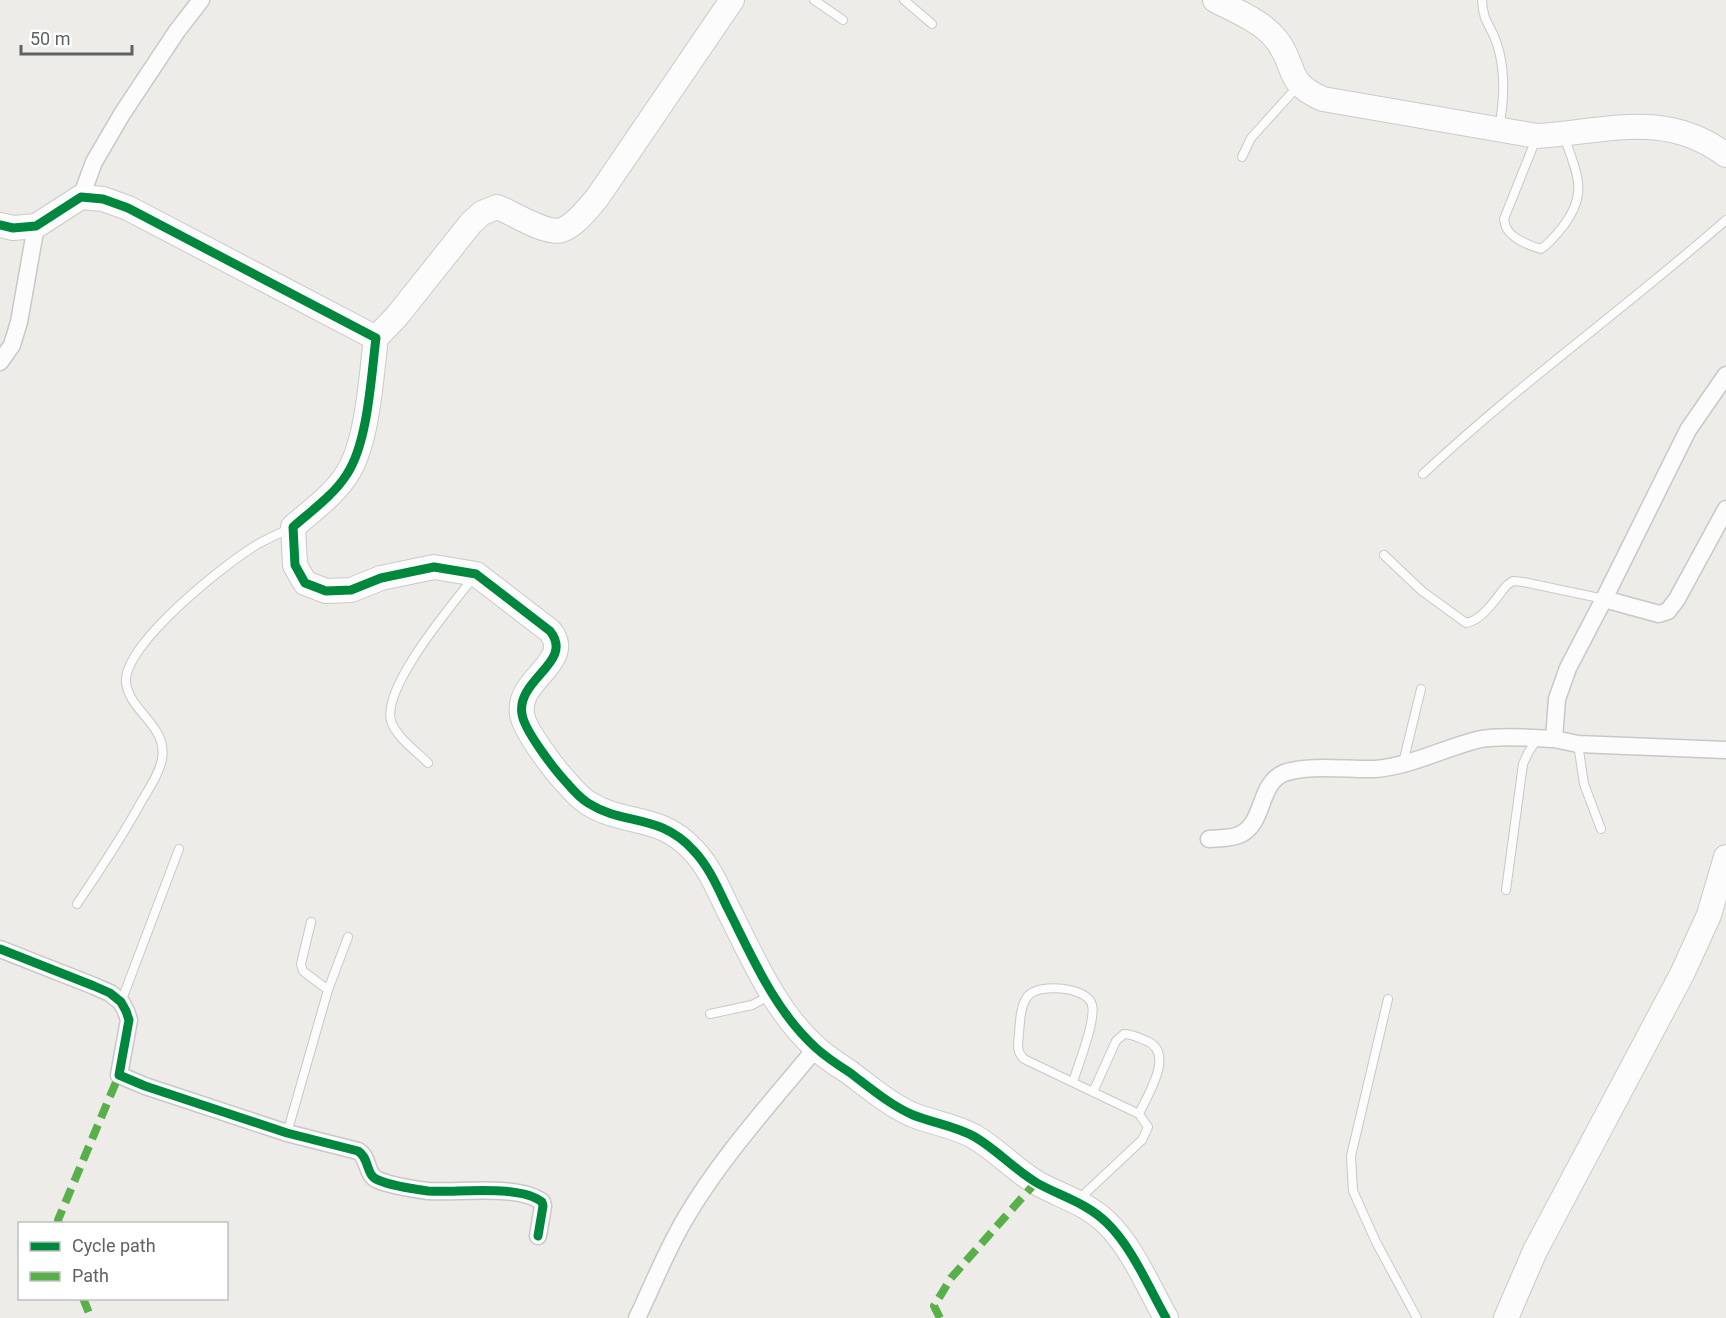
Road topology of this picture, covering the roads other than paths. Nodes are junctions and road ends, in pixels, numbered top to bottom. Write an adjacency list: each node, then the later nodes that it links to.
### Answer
1 (201, 0): 15 (street)
2 (732, 0): 19 (street)
3 (814, 0): 7 (lane)
4 (904, 0): 8 (lane)
5 (1482, 0): 10 (lane)
6 (1217, 1): 9 (street)
7 (843, 20)
8 (932, 24)
9 (1299, 86): 10 (street); 14 (lane)
10 (1499, 129): 12 (street)
11 (1563, 135): 12 (street); 12 (lane); 13 (street)
12 (1537, 136)
13 (1726, 155)
14 (1242, 157)
15 (81, 197): 18 (street); 19 (street)
16 (1726, 220): 22 (lane)
17 (0, 225): 18 (street)
18 (36, 226): 20 (street)
19 (376, 338): 24 (street)
20 (0, 362)
21 (1726, 375): 27 (street)
22 (1423, 474)
23 (1726, 509): 27 (street)
24 (293, 527): 26 (street); 39 (lane)
25 (1384, 555): 27 (lane)
26 (476, 574): 32 (lane); 44 (street)
27 (1604, 599): 29 (street)
28 (1421, 689): 33 (lane)
29 (1546, 739): 30 (street); 33 (street); 38 (lane)
30 (1578, 744): 31 (street); 34 (lane)
31 (1726, 750)
32 (428, 763)
33 (1403, 764): 35 (street)
34 (1601, 829)
35 (1209, 839)
36 (179, 849): 46 (lane)
37 (1726, 857): 58 (street)
38 (1506, 890)
39 (77, 904)
40 (311, 922): 43 (lane)
41 (348, 937): 43 (lane)
42 (0, 949): 46 (street)
43 (328, 990): 52 (lane)
44 (772, 995): 47 (lane); 48 (street)
45 (1388, 999): 57 (lane)
46 (121, 1002): 52 (street)
47 (710, 1014)
48 (816, 1048): 53 (street); 55 (street)
49 (1073, 1082): 49 (lane); 50 (lane)
50 (1093, 1092): 51 (lane); 51 (lane)
51 (1139, 1114): 53 (lane)
52 (286, 1133): 54 (street)
53 (1077, 1201): 56 (street)
54 (538, 1236)
55 (637, 1318)
56 (1166, 1318)
57 (1417, 1318)
58 (1506, 1318)

